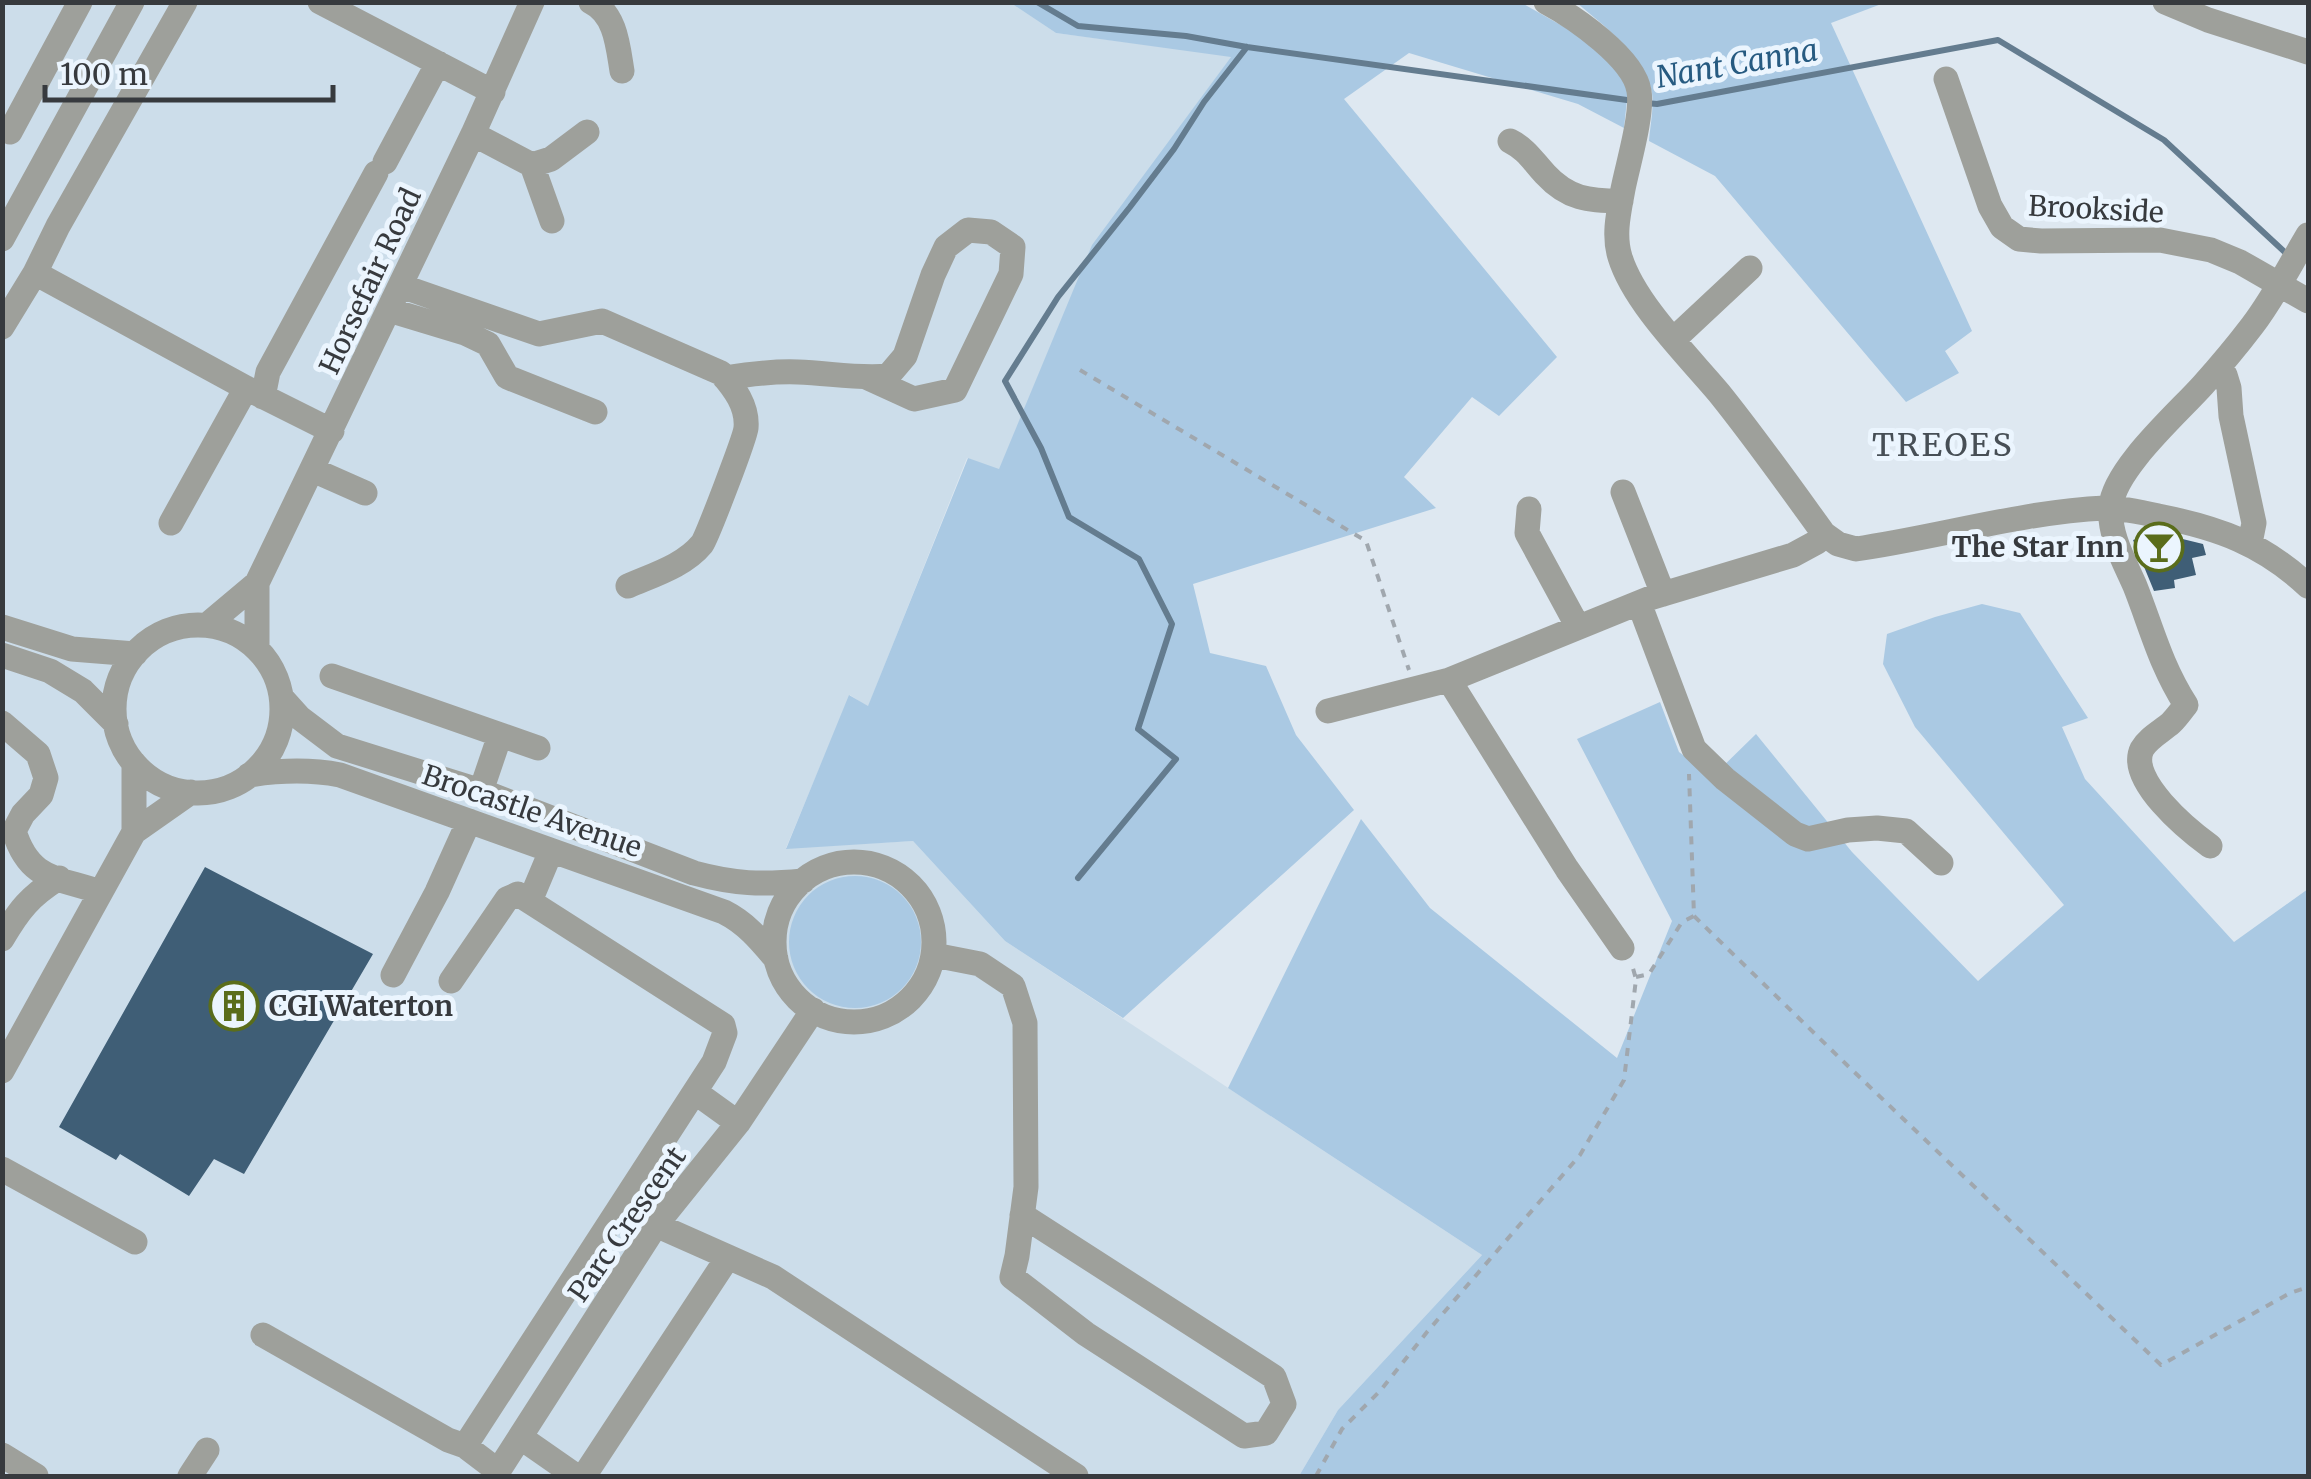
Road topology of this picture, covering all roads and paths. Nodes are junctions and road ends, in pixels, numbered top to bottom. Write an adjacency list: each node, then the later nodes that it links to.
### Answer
1 (80, 2): 14 (street)
2 (132, 2): 22 (street)
3 (184, 2): 24 (street)
4 (320, 2): 10 (street)
5 (532, 2): 13 (street, Horsefair Road)
6 (1546, 2): 19 (street)
7 (2165, 2): 9 (street)
8 (599, 4): 11 (street)
9 (2308, 52)
10 (438, 63): 13 (street); 35 (street)
11 (622, 70)
12 (1946, 79): 25 (street, Brookside)
13 (493, 92): 16 (street, Horsefair Road)
14 (10, 132)
15 (587, 132): 18 (street)
16 (473, 134): 18 (street); 26 (street, Horsefair Road)
17 (1510, 141): 19 (street)
18 (532, 166): 20 (street)
19 (1620, 201): 30 (street)
20 (552, 221)
21 (2308, 235): 25 (street)
22 (2, 239)
23 (1750, 268): 30 (street)
24 (36, 273): 29 (street); 35 (street)
25 (2279, 283): 27 (street); 31 (street)
26 (401, 286): 28 (street, Horsefair Road); 33 (street)
27 (2308, 301)
28 (389, 310): 36 (street); 37 (street, Horsefair Road)
29 (2, 327)
30 (1673, 340): 44 (street)
31 (2220, 366): 41 (street); 45 (street)
32 (1080, 370): 58 (path)
33 (726, 378): 34 (street); 47 (street)
34 (868, 378): 34 (street)
35 (255, 392): 37 (street); 43 (street)
36 (595, 412)
37 (332, 431): 38 (street, Horsefair Road)
38 (313, 470): 40 (street); 46 (street, Horsefair Road)
39 (1623, 492): 49 (street)
40 (365, 493)
41 (2110, 508): 44 (street); 45 (street); 72 (street)
42 (1529, 510): 52 (street)
43 (170, 523)
44 (1824, 534): 49 (street)
45 (2250, 543): 48 (street)
46 (257, 582): 50 (street, Horsefair Road); 53 (street, Horsefair Road)
47 (628, 586)
48 (2308, 586)
49 (1651, 598): 52 (street); 65 (street)
50 (207, 625): 53 (street); 54 (street)
51 (2, 627): 54 (street)
52 (1578, 627): 57 (street)
53 (257, 648): 59 (street)
54 (135, 654): 62 (street)
55 (2, 655): 62 (street)
56 (332, 676): 63 (street)
57 (1448, 680): 58 (street); 81 (street)
58 (1415, 688): 60 (street)
59 (282, 698): 67 (street); 68 (street, Brocastle Avenue)
60 (1328, 712)
61 (2, 723): 75 (street)
62 (116, 724): 66 (street)
63 (500, 736): 64 (street); 68 (street)
64 (538, 748)
65 (1694, 749): 74 (street); 79 (path)
66 (134, 763): 69 (street); 71 (street)
67 (249, 775): 69 (street); 70 (street, Brocastle Avenue)
68 (480, 791): 76 (street, Brocastle Avenue)
69 (191, 792): 71 (street)
70 (469, 822): 73 (street, Brocastle Avenue); 84 (street)
71 (134, 832): 77 (street)
72 (2210, 846)
73 (551, 850): 78 (street); 83 (street, Brocastle Avenue)
74 (1941, 863)
75 (59, 878): 77 (street); 80 (street)
76 (803, 881): 82 (street); 83 (street)
77 (100, 892): 88 (street)
78 (530, 901): 86 (street); 89 (street)
79 (1694, 916): 85 (path); 96 (path)
80 (2, 939)
81 (1622, 948): 85 (path)
82 (934, 955): 87 (street); 92 (street)
83 (776, 959): 87 (street)
84 (393, 975)
85 (1636, 978): 108 (path)
86 (452, 981)
87 (813, 1010): 90 (street, Parc Crescent)
88 (2, 1071)
89 (695, 1092): 90 (street); 99 (street)
90 (738, 1123): 93 (street, Parc Crescent)
91 (2, 1169): 94 (street)
92 (1022, 1215): 92 (street)
93 (656, 1225): 95 (street); 98 (street, Parc Crescent)
94 (135, 1242)
95 (728, 1256): 106 (street); 107 (street)
96 (2308, 1287)
97 (263, 1335): 99 (street)
98 (520, 1437): 102 (street, Parc Crescent); 105 (street)
99 (465, 1446): 102 (street)
100 (207, 1450): 104 (street)
101 (2, 1455): 103 (street)
102 (497, 1474)
103 (36, 1476)
104 (190, 1476)
105 (576, 1476)
106 (584, 1476)
107 (1076, 1476)
108 (1316, 1476)

